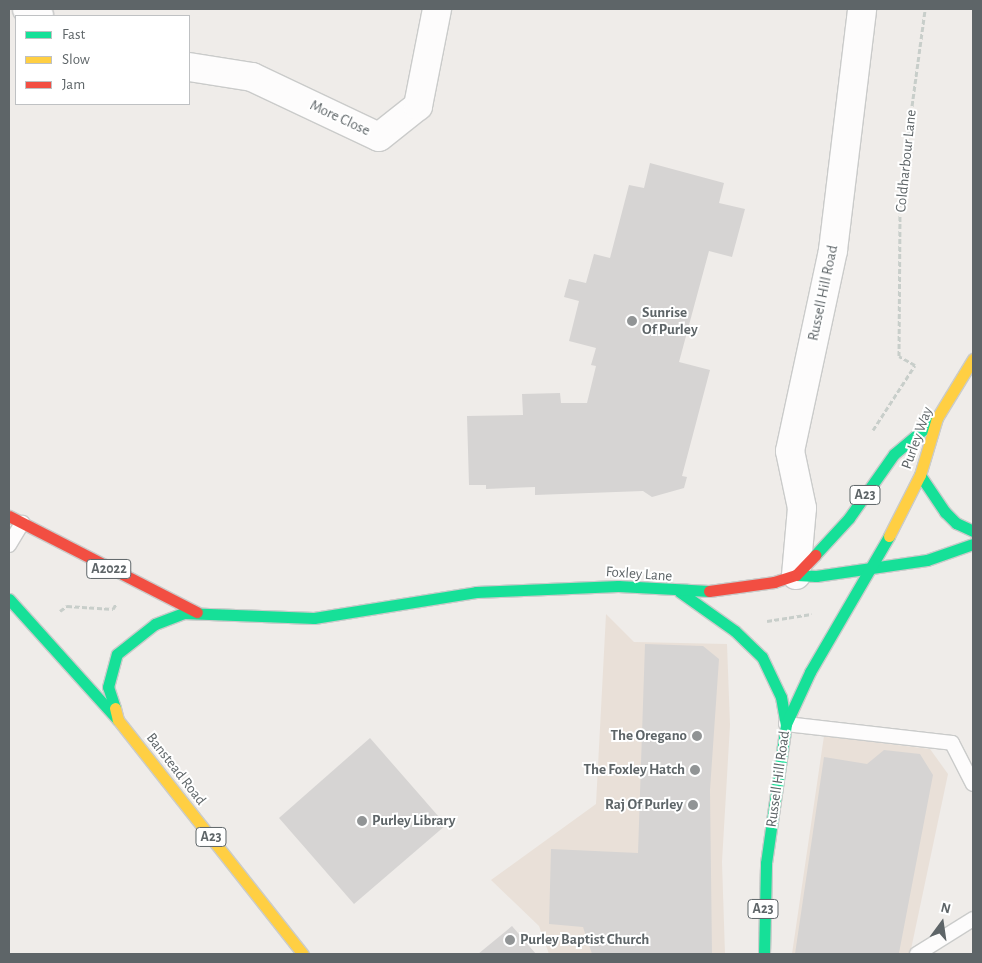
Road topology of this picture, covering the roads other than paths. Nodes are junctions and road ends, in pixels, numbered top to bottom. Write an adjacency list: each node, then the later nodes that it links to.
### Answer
1 (437, 9): 3 (street, More Close)
2 (862, 9): 13 (street, Russell Hill Road)
3 (190, 67)
4 (973, 359): 5 (main road, Purley Way / A23)
5 (937, 418): 6 (main road, Purley Way / A23); 13 (main road, A23)
6 (920, 475): 9 (main road); 12 (main road, Purley Way / A23)
7 (9, 516): 8 (main road, A2022)
8 (22, 523): 11 (lane); 16 (main road, A2022)
9 (973, 531)
10 (973, 544): 12 (main road)
11 (9, 545)
12 (874, 567): 13 (main road); 19 (main road, Russell Hill Road / A23)
13 (796, 575): 14 (main road, Foxley Lane / A23)
14 (680, 592): 17 (main road, Foxley Lane / A23); 19 (main road, A23)
15 (9, 599): 18 (main road, Banstead Road)
16 (197, 612): 17 (main road, Banstead Road / A23); 18 (main road, Banstead Road / A23)
17 (268, 618)
18 (118, 720): 22 (main road, Banstead Road / A23)
19 (786, 724): 20 (lane); 23 (main road, Russell Hill Road / A23)
20 (973, 784)
21 (973, 919): 24 (lane)
22 (303, 954)
23 (764, 954)
24 (917, 954)

